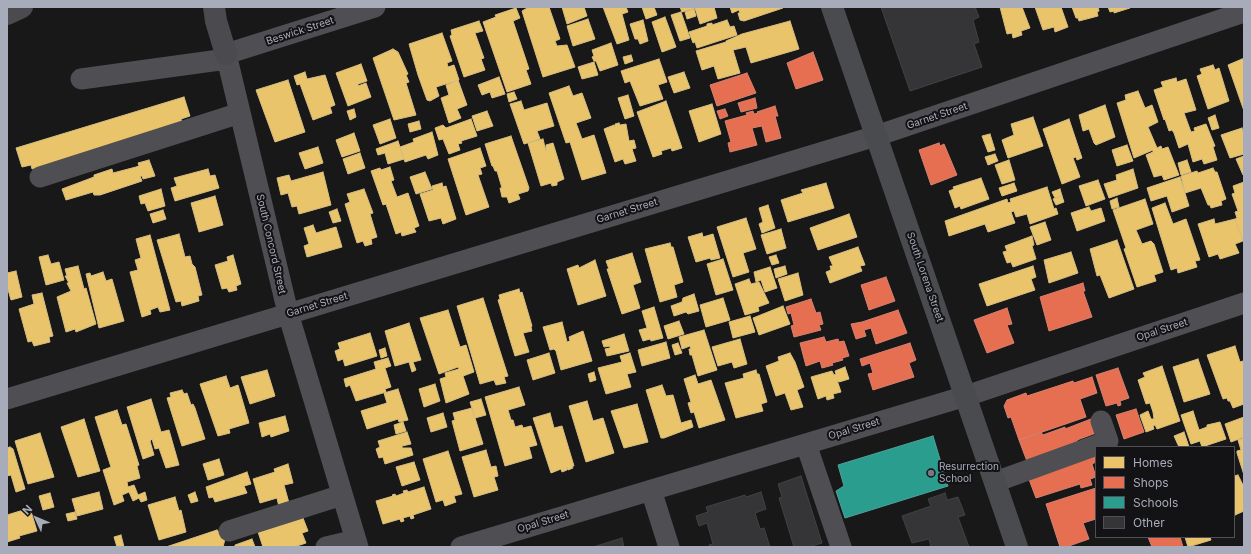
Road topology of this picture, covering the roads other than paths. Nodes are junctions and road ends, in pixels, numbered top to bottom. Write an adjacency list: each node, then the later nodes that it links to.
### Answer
1 (22, 7): 6 (highway)
2 (214, 7): 7 (highway)
3 (375, 7): 7 (street, Beswick Street)
4 (832, 7): 10 (main road, South Lorena Street)
5 (1244, 12): 10 (street, Garnet Street)
6 (7, 14)
7 (226, 57): 8 (street, Beswick Street); 9 (street, South Concord Street)
8 (81, 79)
9 (240, 113): 11 (street); 13 (street, South Concord Street)
10 (876, 136): 13 (street, Garnet Street); 14 (main road, South Lorena Street)
11 (40, 177)
12 (1244, 303): 14 (street, Opal Street)
13 (288, 314): 15 (street, Garnet Street); 20 (street, South Concord Street)
14 (966, 396): 17 (street, Opal Street); 18 (main road, South Lorena Street)
15 (7, 398)
16 (1100, 421): 18 (street)
17 (806, 444): 19 (street, Opal Street); 26 (street)
18 (995, 482): 27 (main road, South Lorena Street)
19 (651, 490): 24 (street, Opal Street); 25 (street)
20 (342, 495): 21 (street); 22 (street, South Concord Street)
21 (229, 531)
22 (357, 543): 23 (street)
23 (326, 547)
24 (461, 547)
25 (669, 547)
26 (841, 547)
27 (1017, 547)

